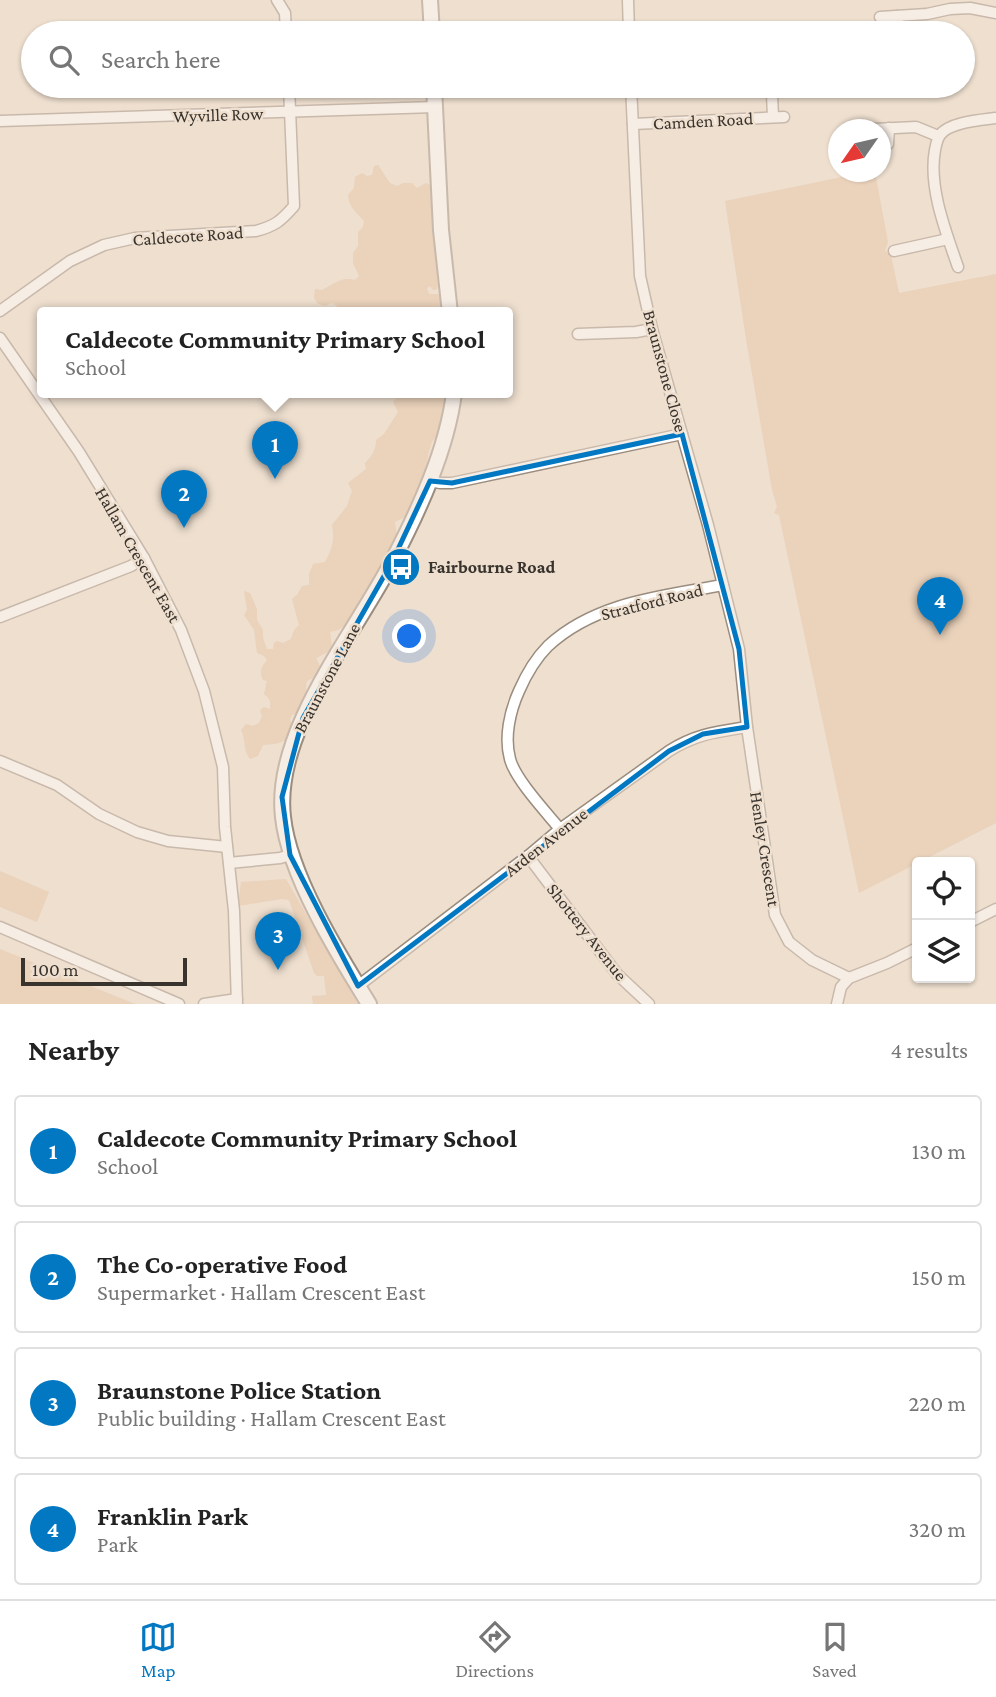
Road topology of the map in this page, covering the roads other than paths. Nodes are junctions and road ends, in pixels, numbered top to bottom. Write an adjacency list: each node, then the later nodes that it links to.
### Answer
1 (277, 0): 7 (street)
2 (430, 0): 8 (street)
3 (628, 0): 9 (street)
4 (996, 13): 5 (street)
5 (897, 16): 6 (street); 10 (street)
6 (880, 17)
7 (285, 21)
8 (431, 21)
9 (629, 21)
10 (897, 21)
11 (289, 98): 16 (street, Caldecote Road)
12 (435, 98): 15 (street)
13 (632, 98): 21 (street, Braunstone Close)
14 (772, 98): 17 (street, Camden Road)
15 (435, 107): 16 (street, Wyville Row); 27 (street)
16 (290, 112): 20 (street, Wyville Row); 28 (street, Caldecote Road)
17 (773, 117): 18 (street, Camden Road); 21 (street, Camden Road)
18 (785, 117)
19 (996, 118): 23 (street)
20 (0, 121)
21 (633, 124): 29 (street, Braunstone Close)
22 (891, 128): 23 (street)
23 (938, 136): 24 (street)
24 (948, 239): 25 (street); 26 (street)
25 (894, 250)
26 (958, 267)
27 (449, 307)
28 (0, 311)
29 (652, 329): 30 (street); 35 (street, Braunstone Close)
30 (578, 334)
31 (0, 338): 32 (street, Hallam Crescent East)
32 (37, 391)
33 (42, 398): 37 (street, Hallam Crescent East)
34 (453, 398): 36 (street, Braunstone Lane)
35 (682, 434): 36 (street); 38 (street, Braunstone Close)
36 (429, 481): 45 (street, Braunstone Lane)
37 (144, 558): 39 (street); 44 (street, Hallam Crescent East)
38 (723, 585): 40 (street, Braunstone Close); 43 (street, Stratford Road)
39 (0, 617)
40 (740, 649): 41 (street, Henley Crescent)
41 (747, 727): 43 (street, Arden Avenue); 52 (street, Henley Crescent)
42 (0, 761): 44 (street)
43 (560, 829): 46 (street, Arden Avenue)
44 (227, 847): 47 (street, Hallam Crescent East)
45 (290, 855): 47 (street); 53 (street, Braunstone Lane)
46 (528, 856): 53 (street, Arden Avenue); 58 (street, Shottery Avenue)
47 (229, 863): 54 (street, Hallam Crescent East)
48 (996, 909): 49 (street)
49 (974, 920)
50 (0, 927): 55 (street)
51 (912, 950): 52 (street)
52 (849, 978): 59 (street)
53 (358, 986): 57 (street, Braunstone Lane)
54 (237, 1001): 56 (street)
55 (179, 1004)
56 (204, 1004)
57 (369, 1004)
58 (649, 1004)
59 (837, 1004)

